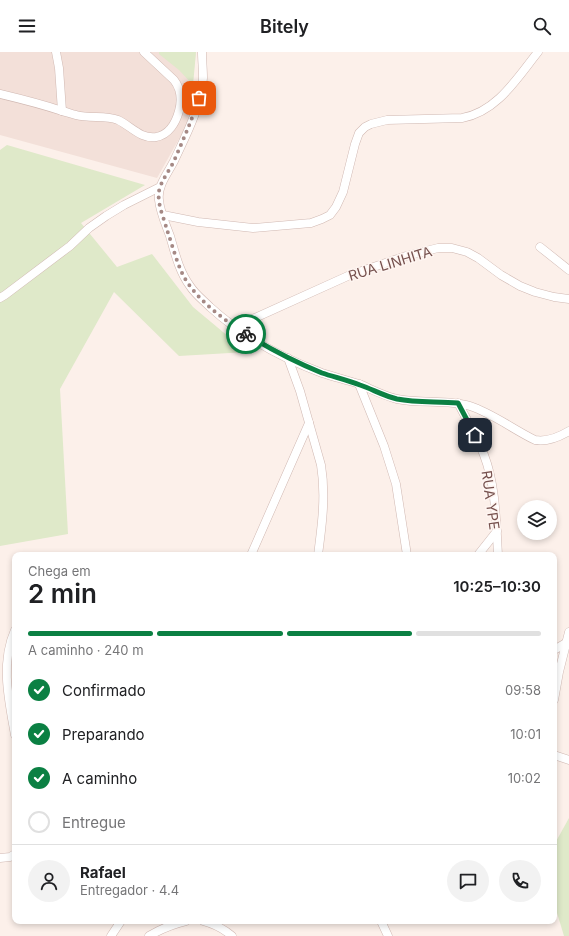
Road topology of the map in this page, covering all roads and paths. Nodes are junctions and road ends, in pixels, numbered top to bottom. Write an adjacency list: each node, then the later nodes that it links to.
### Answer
1 (56, 52): 6 (street)
2 (144, 52): 6 (street)
3 (202, 52): 7 (street)
4 (538, 52): 8 (street)
5 (0, 94): 6 (street)
6 (62, 111)
7 (160, 187): 8 (street); 11 (street)
8 (163, 215): 14 (street)
9 (540, 247): 10 (street)
10 (569, 270)
11 (0, 298)
12 (569, 299): 13 (street, RUA LINHITA)
13 (256, 318): 14 (street, RUA LINHITA); 15 (street)
14 (235, 327): 15 (street)
15 (260, 343): 16 (street)
16 (288, 358): 17 (street); 19 (street)
17 (359, 384): 18 (street); 24 (street)
18 (458, 403): 20 (street); 21 (street, RUA YPE)
19 (309, 423): 22 (street); 23 (street)
20 (569, 431)
21 (496, 531): 25 (street); 26 (street, RUA YPE)
22 (252, 552)
23 (318, 552)
24 (407, 552)
25 (480, 552)
26 (498, 552)
27 (569, 632): 29 (street)
28 (12, 637): 32 (street)
29 (566, 643): 30 (street); 31 (street)
30 (557, 648)
31 (557, 686)
32 (12, 717)
33 (557, 756): 34 (street)
34 (569, 760)
35 (12, 856): 36 (street)
36 (0, 858)
37 (119, 924): 41 (street)
38 (174, 924): 42 (street)
39 (212, 924): 43 (street)
40 (382, 924): 44 (street)
41 (111, 936)
42 (149, 936)
43 (232, 936)
44 (388, 936)

